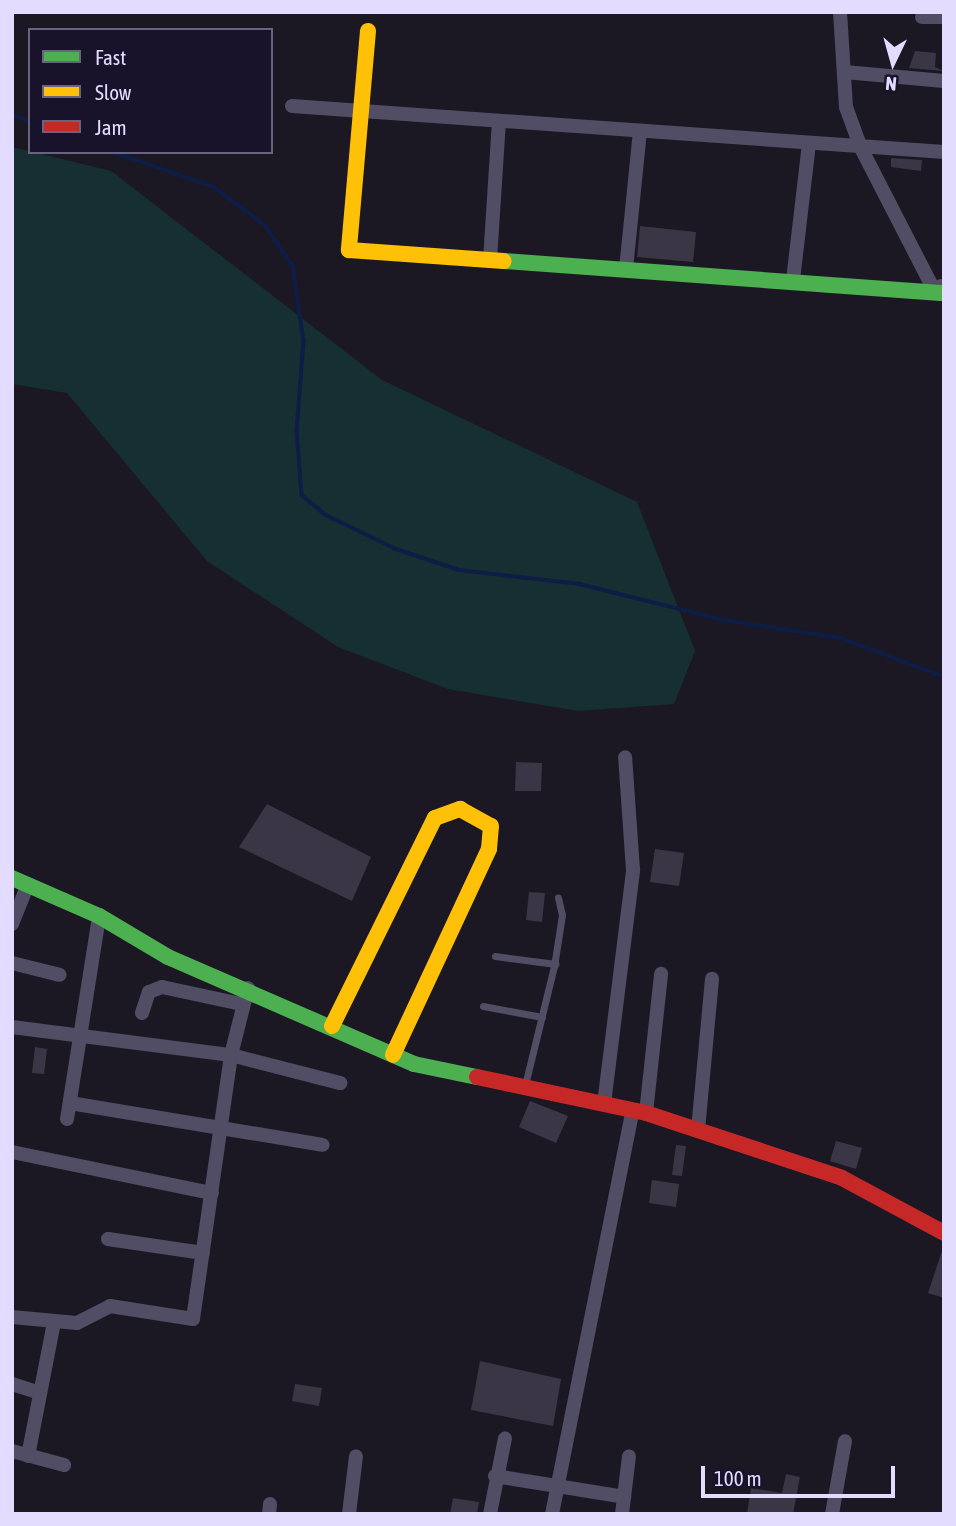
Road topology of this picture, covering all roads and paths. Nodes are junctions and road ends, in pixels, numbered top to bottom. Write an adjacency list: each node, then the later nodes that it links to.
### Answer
1 (841, 12): 5 (street)
2 (922, 17): 3 (street)
3 (944, 18)
4 (368, 30): 8 (street)
5 (845, 72): 6 (street); 12 (street)
6 (944, 81)
7 (292, 106): 8 (street)
8 (364, 111): 9 (street); 14 (street)
9 (499, 121): 10 (street); 14 (street)
10 (640, 132): 11 (street); 15 (street)
11 (808, 144): 12 (street); 16 (street)
12 (861, 148): 13 (street); 17 (street)
13 (944, 152)
14 (490, 260): 15 (street)
15 (626, 269): 16 (street)
16 (793, 281): 17 (street)
17 (940, 290)
18 (625, 757): 42 (street)
19 (17, 879): 21 (street); 22 (street)
20 (558, 897): 25 (lane)
21 (99, 916): 29 (street); 36 (street)
22 (12, 924)
23 (495, 956): 25 (lane)
24 (12, 963): 27 (street)
25 (555, 964): 33 (lane)
26 (661, 974): 43 (street)
27 (60, 975)
28 (712, 979): 46 (street)
29 (248, 988): 30 (street); 34 (street)
30 (241, 1004): 32 (street); 37 (street)
31 (483, 1006): 33 (lane)
32 (142, 1013)
33 (542, 1017): 40 (lane)
34 (332, 1026): 38 (street); 38 (street)
35 (12, 1027): 36 (street)
36 (83, 1033): 37 (street); 41 (street)
37 (231, 1055): 39 (street); 45 (street)
38 (393, 1055): 40 (street)
39 (340, 1083)
40 (525, 1086): 42 (street)
41 (70, 1103): 44 (street); 45 (street)
42 (604, 1104): 43 (street)
43 (640, 1112): 46 (street); 65 (street)
44 (67, 1119)
45 (222, 1128): 47 (street); 49 (street)
46 (698, 1130): 50 (street)
47 (323, 1145)
48 (12, 1152): 49 (street)
49 (212, 1193): 52 (street)
50 (944, 1233)
51 (108, 1239): 52 (street)
52 (203, 1254): 54 (street)
53 (12, 1317): 54 (street)
54 (54, 1322): 56 (street)
55 (12, 1384): 56 (street)
56 (40, 1393): 60 (street)
57 (505, 1438): 64 (street)
58 (845, 1440): 71 (street)
59 (12, 1451): 60 (street)
60 (28, 1456): 63 (street)
61 (356, 1456): 67 (street)
62 (629, 1456): 66 (street)
63 (64, 1465)
64 (495, 1476): 65 (street); 68 (street)
65 (556, 1486): 66 (street); 69 (street)
66 (624, 1497): 70 (street)
67 (349, 1514)
68 (490, 1514)
69 (552, 1514)
70 (622, 1514)
71 (832, 1514)

